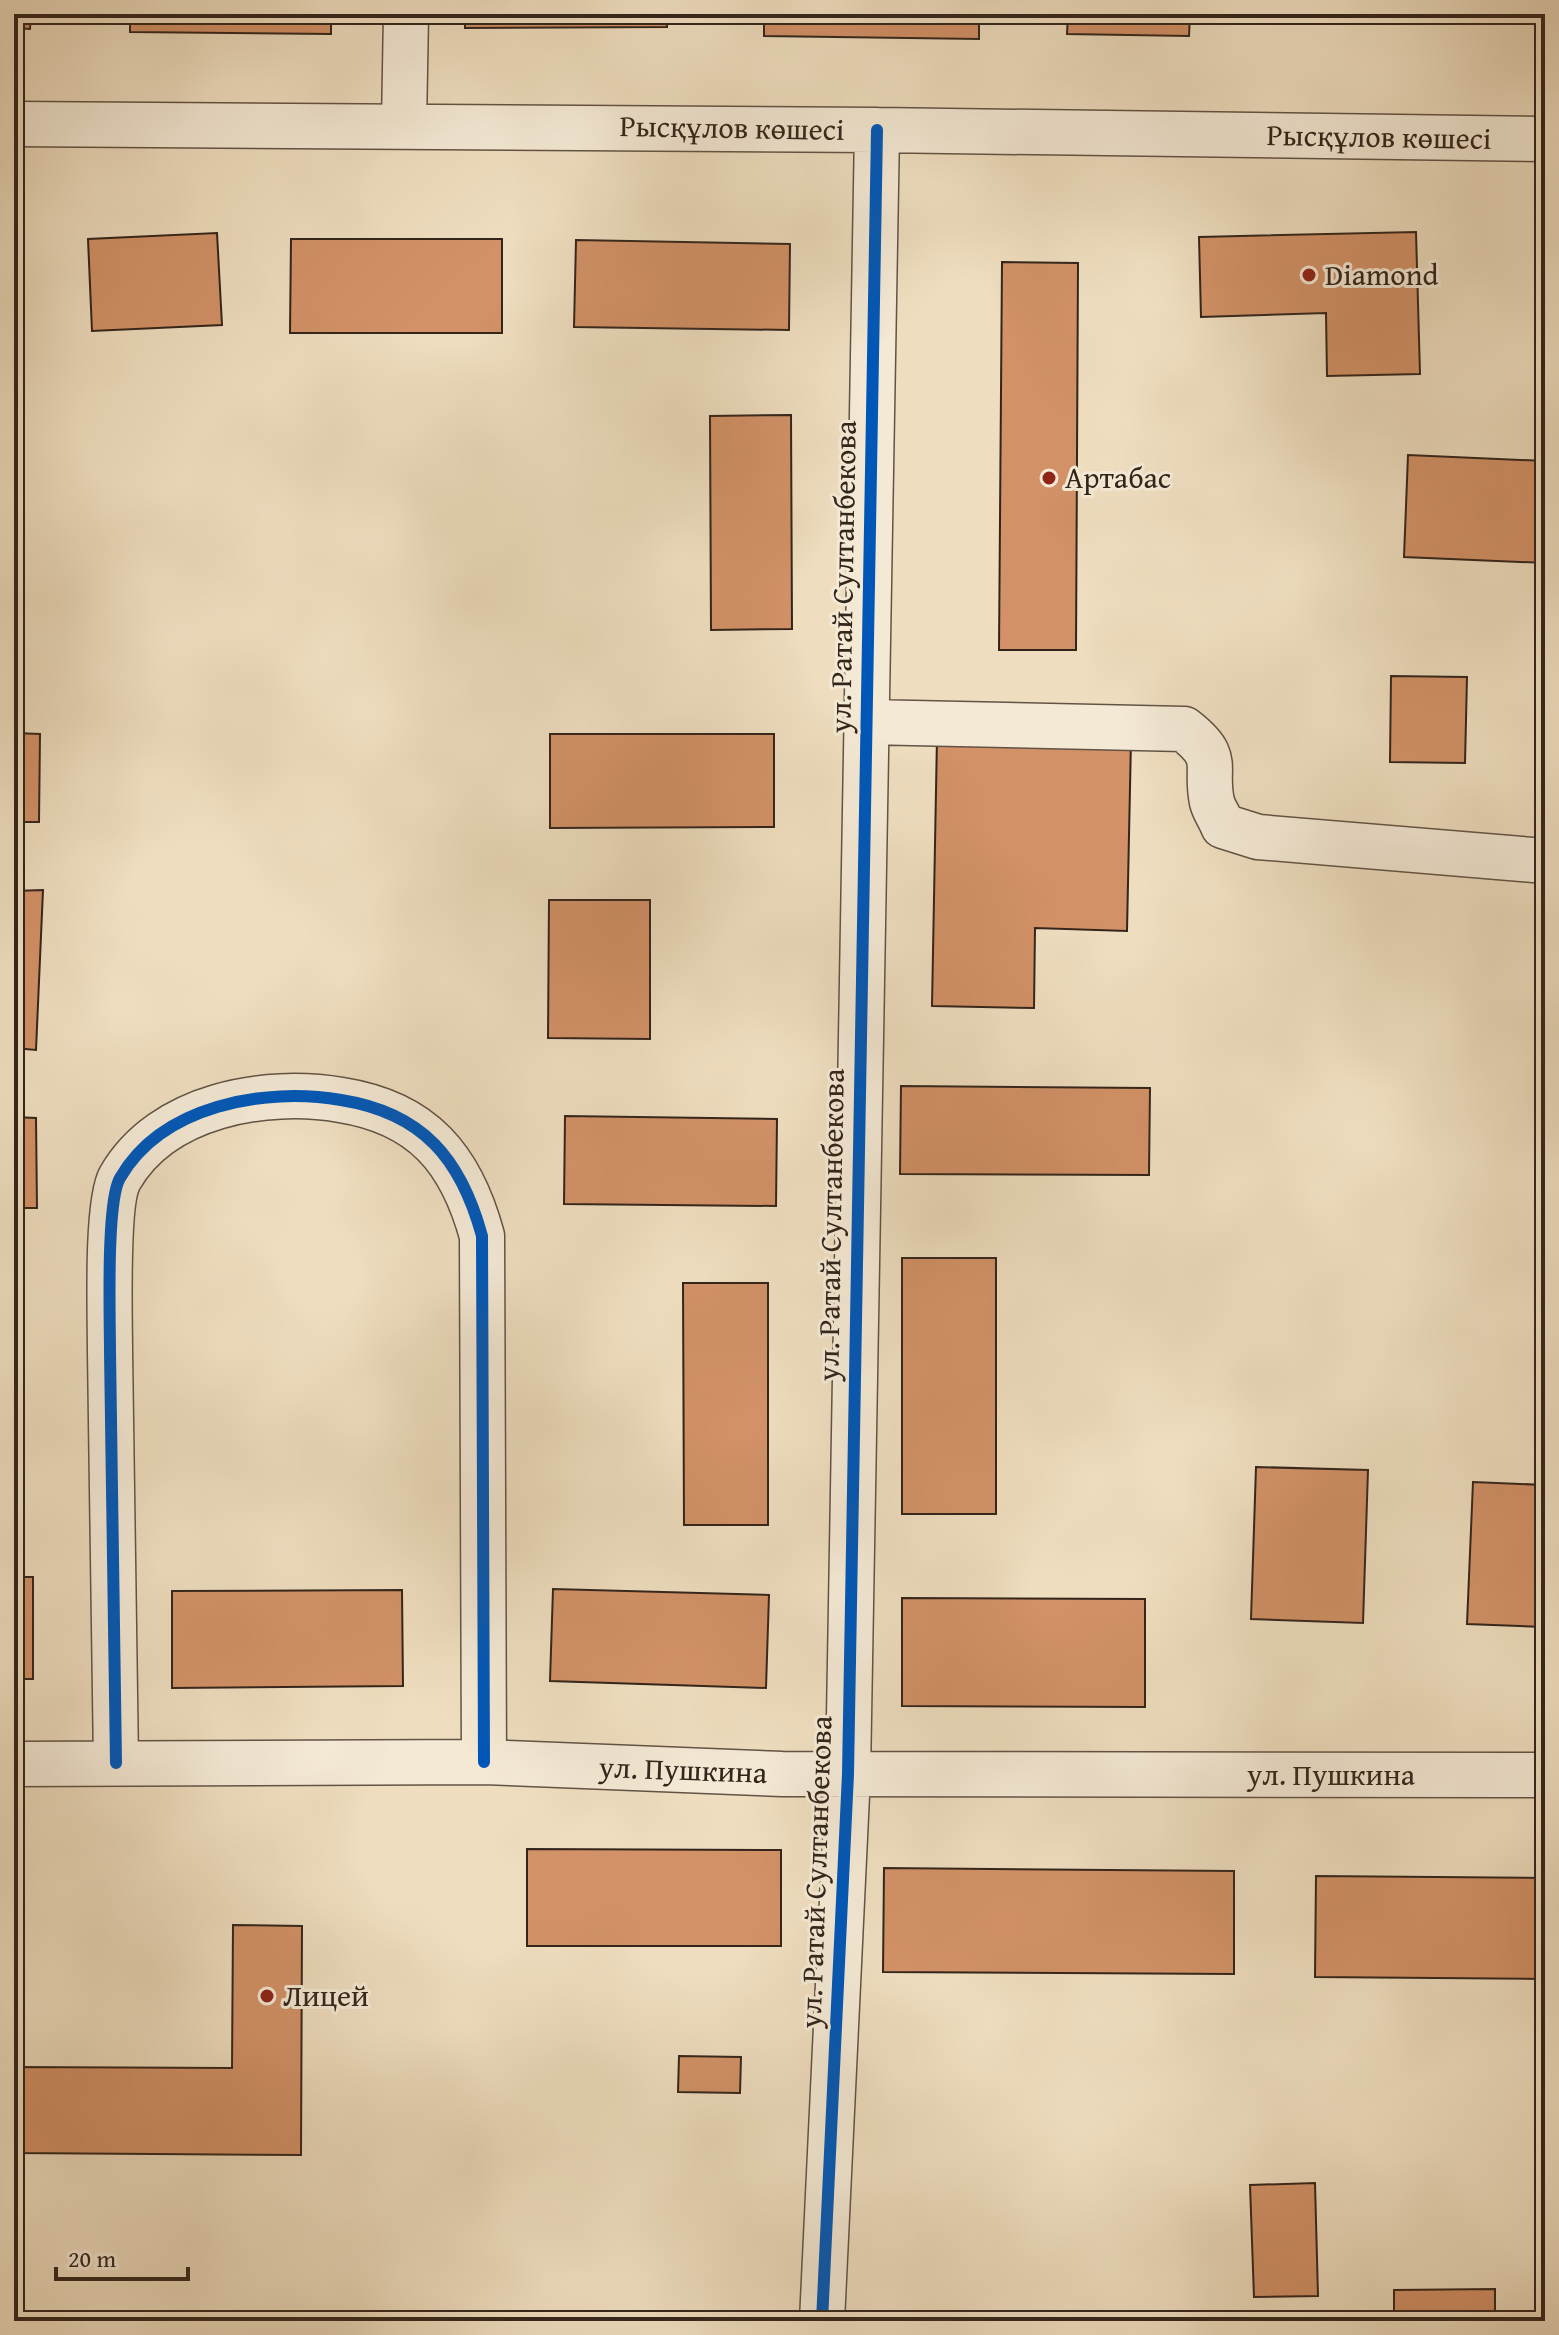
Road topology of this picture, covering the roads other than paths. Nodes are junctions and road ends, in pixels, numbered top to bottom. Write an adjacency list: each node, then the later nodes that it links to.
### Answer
1 (406, 14): 3 (street)
2 (14, 124): 3 (street, Рысқұлов көшесі)
3 (404, 125): 4 (street, Рысқұлов көшесі)
4 (877, 130): 5 (street, Рысқұлов көшесі); 6 (street, ул. Ратай Султанбекова)
5 (1545, 139)
6 (866, 722): 7 (street); 11 (street, ул. Ратай Султанбекова)
7 (1545, 861)
8 (484, 1762): 9 (street, ул. Пушкина); 9 (street); 11 (street, ул. Пушкина)
9 (116, 1763): 10 (street, ул. Пушкина)
10 (14, 1764)
11 (848, 1774): 12 (street, ул. Пушкина); 13 (street, ул. Ратай Султанбекова)
12 (1545, 1775)
13 (822, 2321)

